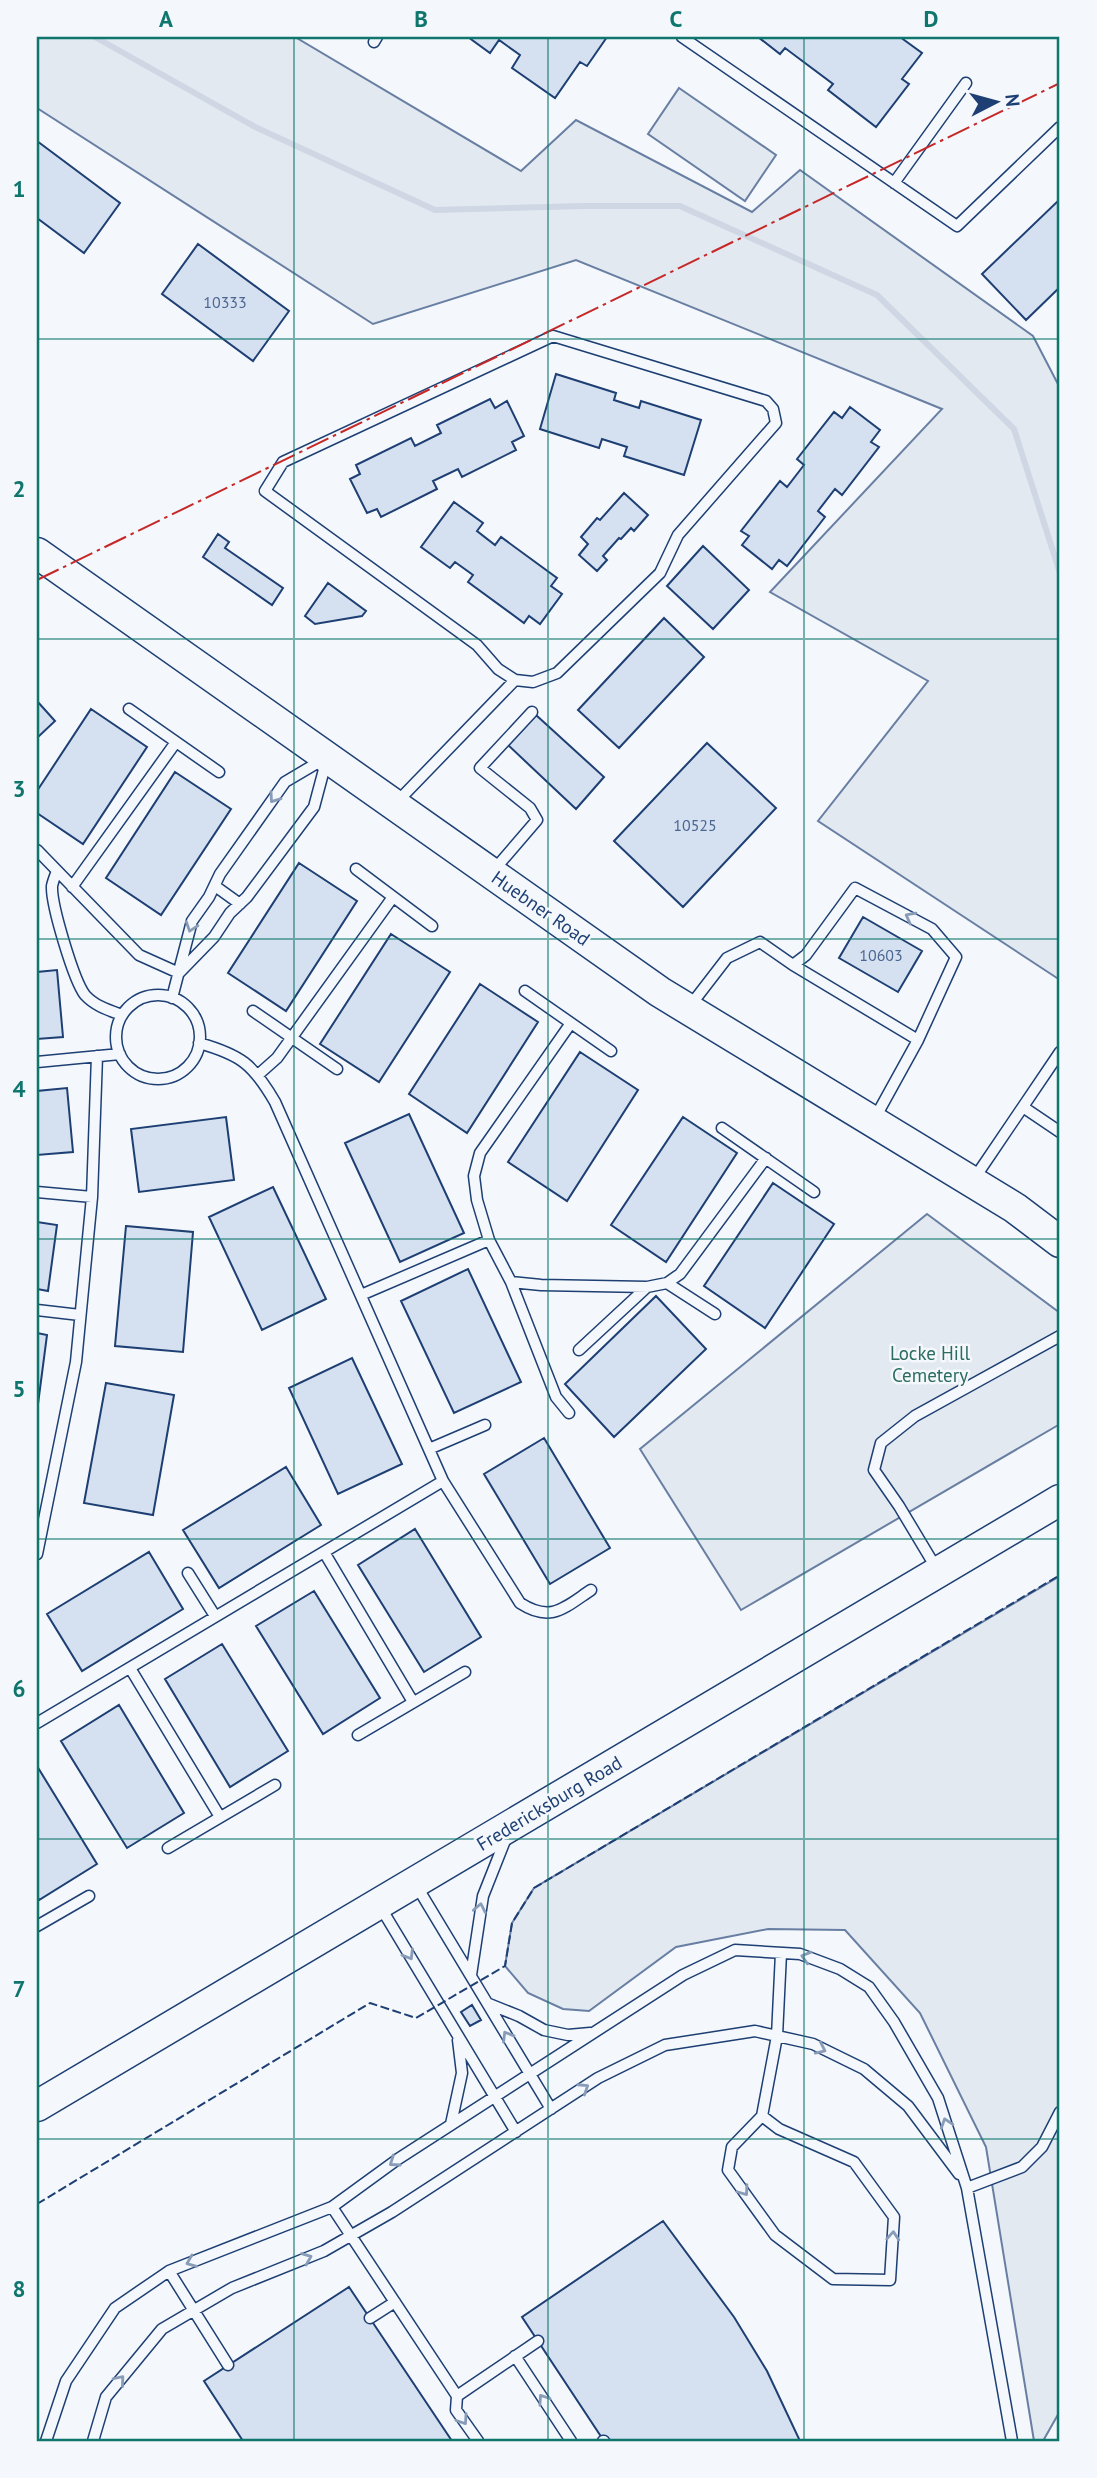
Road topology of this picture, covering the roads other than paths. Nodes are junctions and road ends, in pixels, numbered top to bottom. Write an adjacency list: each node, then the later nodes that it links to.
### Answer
1 (682, 37): 4 (lane)
2 (966, 83): 4 (lane)
3 (1060, 127): 4 (lane)
4 (894, 183)
5 (37, 553): 10 (main road, Huebner Road)
6 (515, 680): 6 (lane); 12 (lane)
7 (129, 709): 9 (lane)
8 (532, 712): 16 (lane)
9 (176, 742): 11 (lane); 18 (lane)
10 (327, 757): 12 (main road, Huebner Road); 17 (lane, one-way to 17); 20 (lane)
11 (219, 772)
12 (394, 804): 16 (main road, Huebner Road)
13 (37, 850): 15 (lane)
14 (356, 869): 19 (lane)
15 (57, 871): 18 (lane); 28 (lane)
16 (491, 873): 26 (main road, Huebner Road)
17 (215, 886): 20 (lane); 23 (lane, one-way to 23)
18 (72, 887): 23 (lane)
19 (393, 897): 21 (lane); 30 (lane)
20 (240, 904): 23 (lane)
21 (432, 926)
22 (793, 965): 26 (lane); 31 (lane); 31 (lane, one-way to 22)
23 (179, 974): 25 (lane)
24 (525, 990): 29 (lane)
25 (172, 998): 28 (lane); 32 (lane)
26 (688, 1009): 41 (main road, Huebner Road)
27 (253, 1011): 30 (lane)
28 (122, 1016): 35 (lane)
29 (570, 1023): 33 (lane); 49 (lane)
30 (292, 1037): 38 (lane); 39 (lane)
31 (919, 1040): 41 (lane)
32 (199, 1043): 35 (lane); 39 (lane)
33 (611, 1051)
34 (1060, 1052): 40 (lane)
35 (120, 1054): 36 (lane)
36 (97, 1056): 37 (lane); 48 (lane)
37 (37, 1062)
38 (337, 1069)
39 (259, 1074): 54 (lane)
40 (1023, 1107): 43 (lane); 45 (lane)
41 (873, 1122): 45 (main road, Huebner Road)
42 (722, 1128): 44 (lane)
43 (1060, 1132)
44 (766, 1158): 47 (lane); 52 (lane)
45 (971, 1182): 50 (main road, Huebner Road)
46 (37, 1192): 48 (lane)
47 (814, 1192)
48 (92, 1197): 57 (lane)
49 (489, 1240): 51 (lane); 54 (lane)
50 (1060, 1242)
51 (511, 1282): 53 (lane); 60 (lane)
52 (667, 1283): 53 (lane); 56 (lane)
53 (647, 1287): 59 (lane)
54 (360, 1295): 62 (lane)
55 (37, 1310): 57 (lane)
56 (715, 1314)
57 (80, 1315): 65 (lane)
58 (1060, 1336): 68 (lane)
59 (579, 1350)
60 (569, 1413)
61 (485, 1425): 62 (lane)
62 (429, 1449): 63 (lane)
63 (443, 1481): 66 (lane); 70 (lane)
64 (1060, 1500): 68 (main road, Fredericksburg Road)
65 (39, 1535): 67 (lane)
66 (324, 1552): 71 (lane); 74 (lane)
67 (37, 1554)
68 (939, 1572): 79 (main road, Fredericksburg Road)
69 (188, 1573): 71 (lane)
70 (591, 1590)
71 (215, 1616): 72 (lane)
72 (130, 1668): 75 (lane); 78 (lane)
73 (465, 1672): 74 (lane)
74 (413, 1703): 76 (lane)
75 (37, 1723)
76 (358, 1735)
77 (275, 1785): 78 (lane)
78 (220, 1817): 80 (lane)
79 (511, 1826): 81 (main road, Fredericksburg Road); 86 (lane, one-way to 79)
80 (168, 1848)
81 (415, 1882): 83 (main road, Fredericksburg Road); 86 (lane)
82 (89, 1896): 84 (lane)
83 (379, 1904): 89 (lane, one-way to 89); 93 (main road, Fredericksburg Road)
84 (37, 1926)
85 (781, 1953): 88 (lane); 90 (lane); 99 (lane, one-way to 85)
86 (471, 1975): 87 (lane)
87 (489, 2004): 88 (lane); 91 (lane, one-way to 87)
88 (594, 2032): 91 (lane)
89 (457, 2036): 92 (lane); 97 (lane)
90 (777, 2036): 94 (lane, one-way to 90); 96 (lane); 99 (lane, one-way to 99)
91 (530, 2074): 92 (lane); 94 (lane)
92 (495, 2096): 97 (lane); 98 (lane)
93 (37, 2106)
94 (551, 2109): 98 (lane)
95 (1060, 2112): 99 (lane)
96 (762, 2116): 96 (lane, one-way to 96)
97 (451, 2124): 100 (lane, one-way to 100)
98 (516, 2132): 101 (lane)
99 (967, 2188): 114 (lane)
100 (332, 2207): 101 (lane); 102 (lane, one-way to 102)
101 (350, 2236): 103 (lane); 104 (lane, one-way to 101)
102 (169, 2271): 104 (lane); 110 (lane)
103 (394, 2302): 105 (lane); 109 (lane)
104 (192, 2312): 108 (lane); 111 (lane, one-way to 104)
105 (370, 2318)
106 (538, 2340): 107 (lane)
107 (515, 2356): 109 (lane); 113 (lane, one-way to 107)
108 (228, 2365)
109 (457, 2396): 112 (lane, one-way to 112)
110 (46, 2441)
111 (93, 2441)
112 (478, 2441)
113 (571, 2441)
114 (1012, 2441)

